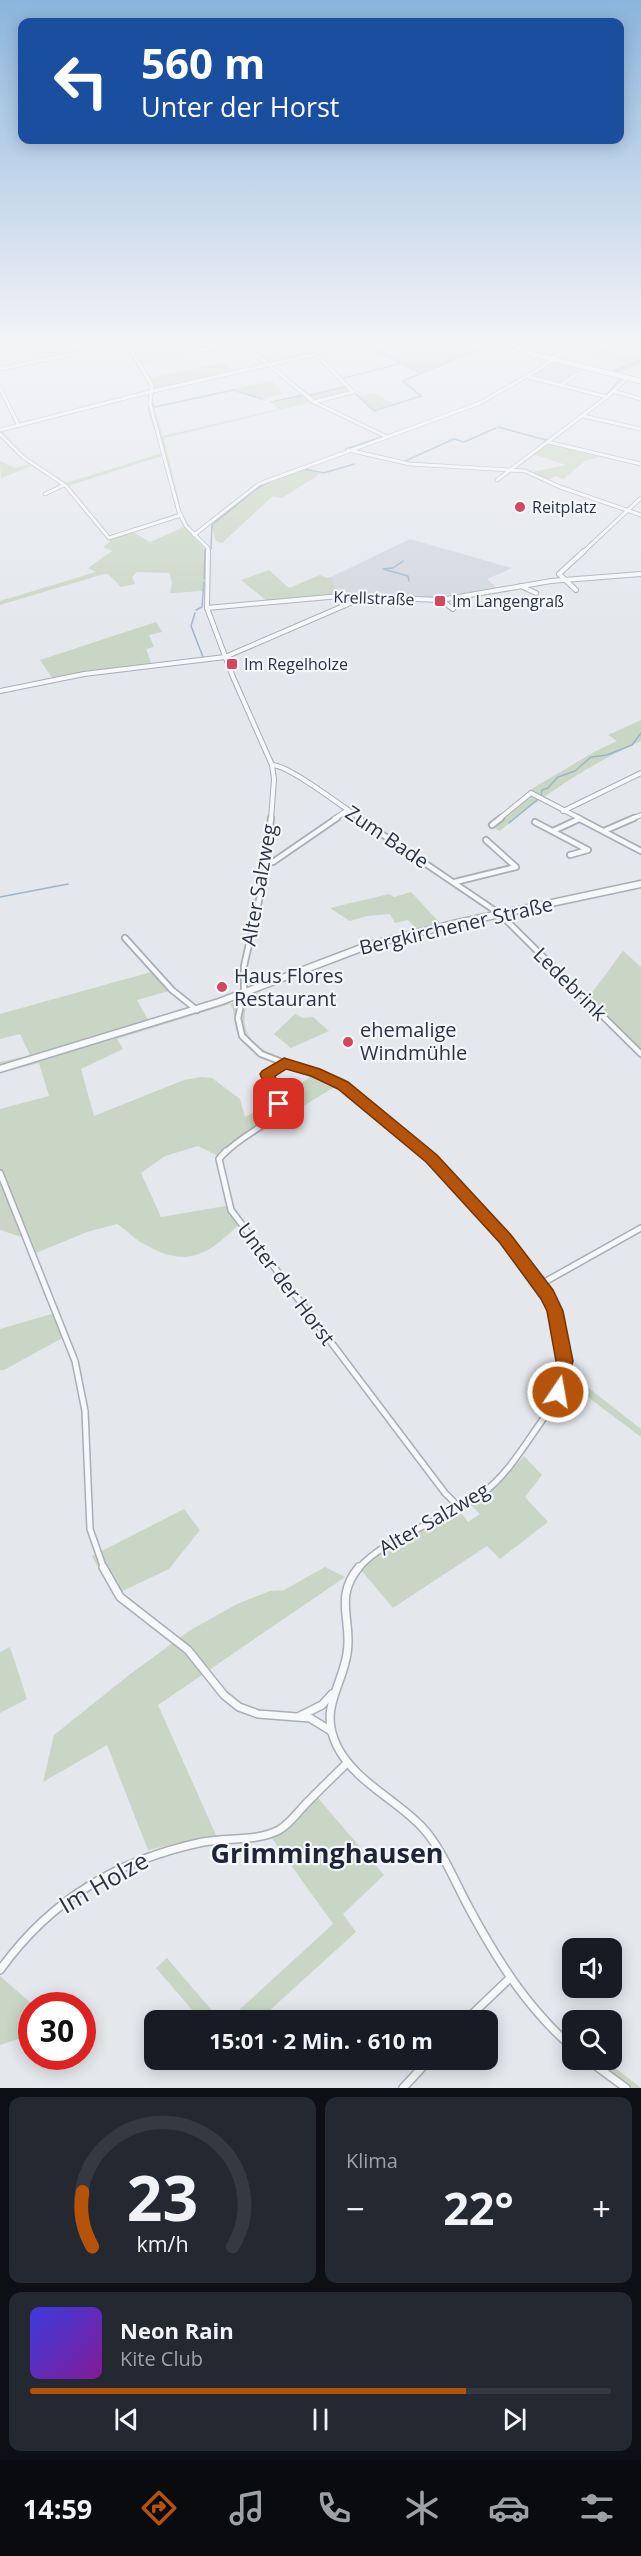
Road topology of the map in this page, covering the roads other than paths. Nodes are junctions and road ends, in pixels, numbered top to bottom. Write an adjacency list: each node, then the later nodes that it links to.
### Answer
1 (3, 435): 12 (street)
2 (159, 435): 16 (street, Alter Salzweg)
3 (384, 435): 6 (street)
4 (392, 435): 6 (street)
5 (557, 435): 7 (street)
6 (387, 437): 8 (street)
7 (548, 442): 9 (street); 10 (street)
8 (348, 450): 10 (street); 18 (street)
9 (641, 464)
10 (510, 470): 11 (street); 15 (street)
11 (498, 480)
12 (64, 485): 13 (street); 16 (street)
13 (45, 494)
14 (641, 498): 15 (street)
15 (627, 510): 17 (street); 20 (street)
16 (181, 514): 18 (street, Alter Salzweg)
17 (641, 515)
18 (194, 535): 29 (street, Alter Salzweg)
19 (641, 574): 20 (street, Krellstraße)
20 (566, 579): 21 (street, Krellstraße); 22 (street)
21 (521, 586): 23 (street); 26 (street, Krellstraße)
22 (576, 590)
23 (536, 593)
24 (340, 596): 25 (street, Krellstraße); 27 (street); 28 (street, Krellstraße)
25 (365, 597): 26 (street, Krellstraße); 27 (street)
26 (441, 600): 30 (street)
27 (346, 604): 32 (street)
28 (225, 606): 29 (street, Krellstraße); 31 (street)
29 (207, 608): 31 (street, Alter Salzweg)
30 (453, 609)
31 (212, 619): 32 (street, Alter Salzweg)
32 (225, 657): 33 (street); 34 (street, Alter Salzweg)
33 (0, 691)
34 (273, 765): 36 (street, Zum Bade); 47 (street, Alter Salzweg)
35 (641, 773): 37 (street)
36 (348, 810): 47 (street); 48 (street, Zum Bade)
37 (563, 811): 39 (street); 41 (street)
38 (641, 815): 43 (street)
39 (579, 819): 42 (street); 43 (street)
40 (535, 822): 42 (street)
41 (492, 825)
42 (553, 831): 46 (street)
43 (604, 831): 45 (street)
44 (486, 840): 48 (street)
45 (641, 851)
46 (570, 855)
47 (267, 862): 52 (street, Alter Salzweg)
48 (455, 882): 50 (street, Zum Bade)
49 (641, 884): 50 (street, Bergkirchener Straße)
50 (500, 914): 52 (street, Bergkirchener Straße); 54 (street, Ledebrink)
51 (125, 938): 53 (street)
52 (244, 993): 53 (street, Bergkirchener Straße); 55 (street, Alter Salzweg)
53 (197, 1010): 56 (street, Bergkirchener Straße)
54 (641, 1054)
55 (284, 1063): 59 (street, Alter Salzweg); 60 (street, Unter der Horst)
56 (0, 1069)
57 (0, 1173): 62 (street)
58 (641, 1228): 59 (street)
59 (541, 1284): 60 (street, Alter Salzweg)
60 (459, 1508): 61 (street, Alter Salzweg)
61 (332, 1694): 62 (street); 63 (street, Alter Salzweg)
62 (300, 1716): 63 (street)
63 (331, 1731): 64 (street, Alter Salzweg)
64 (347, 1764): 65 (street, Im Holze); 66 (street, Alter Salzweg)
65 (0, 1970)
66 (510, 1978): 67 (street); 68 (street, Alter Salzweg)
67 (476, 2010)
68 (562, 2038)
69 (420, 2070): 71 (street)
70 (602, 2070): 72 (street)
71 (403, 2088)
72 (626, 2088)

